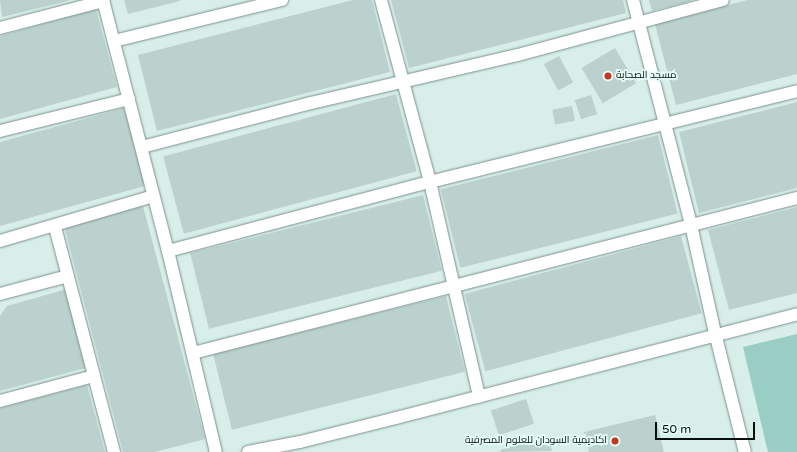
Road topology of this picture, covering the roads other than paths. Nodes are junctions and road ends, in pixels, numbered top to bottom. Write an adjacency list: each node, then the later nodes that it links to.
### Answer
1 (103, 0): 7 (street); 8 (street)
2 (282, 0): 8 (street)
3 (381, 0): 9 (street)
4 (633, 0): 6 (street)
5 (723, 0): 6 (street)
6 (639, 23): 9 (street); 12 (street)
7 (0, 28)
8 (114, 40): 11 (street)
9 (403, 84): 14 (street); 15 (street)
10 (797, 91): 12 (street)
11 (129, 99): 13 (street); 14 (street)
12 (665, 123): 15 (street); 18 (street)
13 (0, 131)
14 (142, 147): 16 (street)
15 (430, 182): 21 (street); 23 (street)
16 (154, 196): 19 (street); 21 (street)
17 (797, 198): 18 (street)
18 (691, 225): 23 (street); 26 (street)
19 (55, 227): 20 (street); 22 (street)
20 (0, 241)
21 (168, 251): 27 (street)
22 (68, 276): 24 (street); 28 (street)
23 (453, 287): 27 (street); 29 (street)
24 (0, 293)
25 (797, 314): 26 (street)
26 (714, 333): 29 (street); 34 (street)
27 (193, 353): 32 (street)
28 (94, 376): 30 (street); 31 (street)
29 (479, 396): 33 (street)
30 (0, 401)
31 (114, 452)
32 (216, 452)
33 (248, 452)
34 (745, 452)

